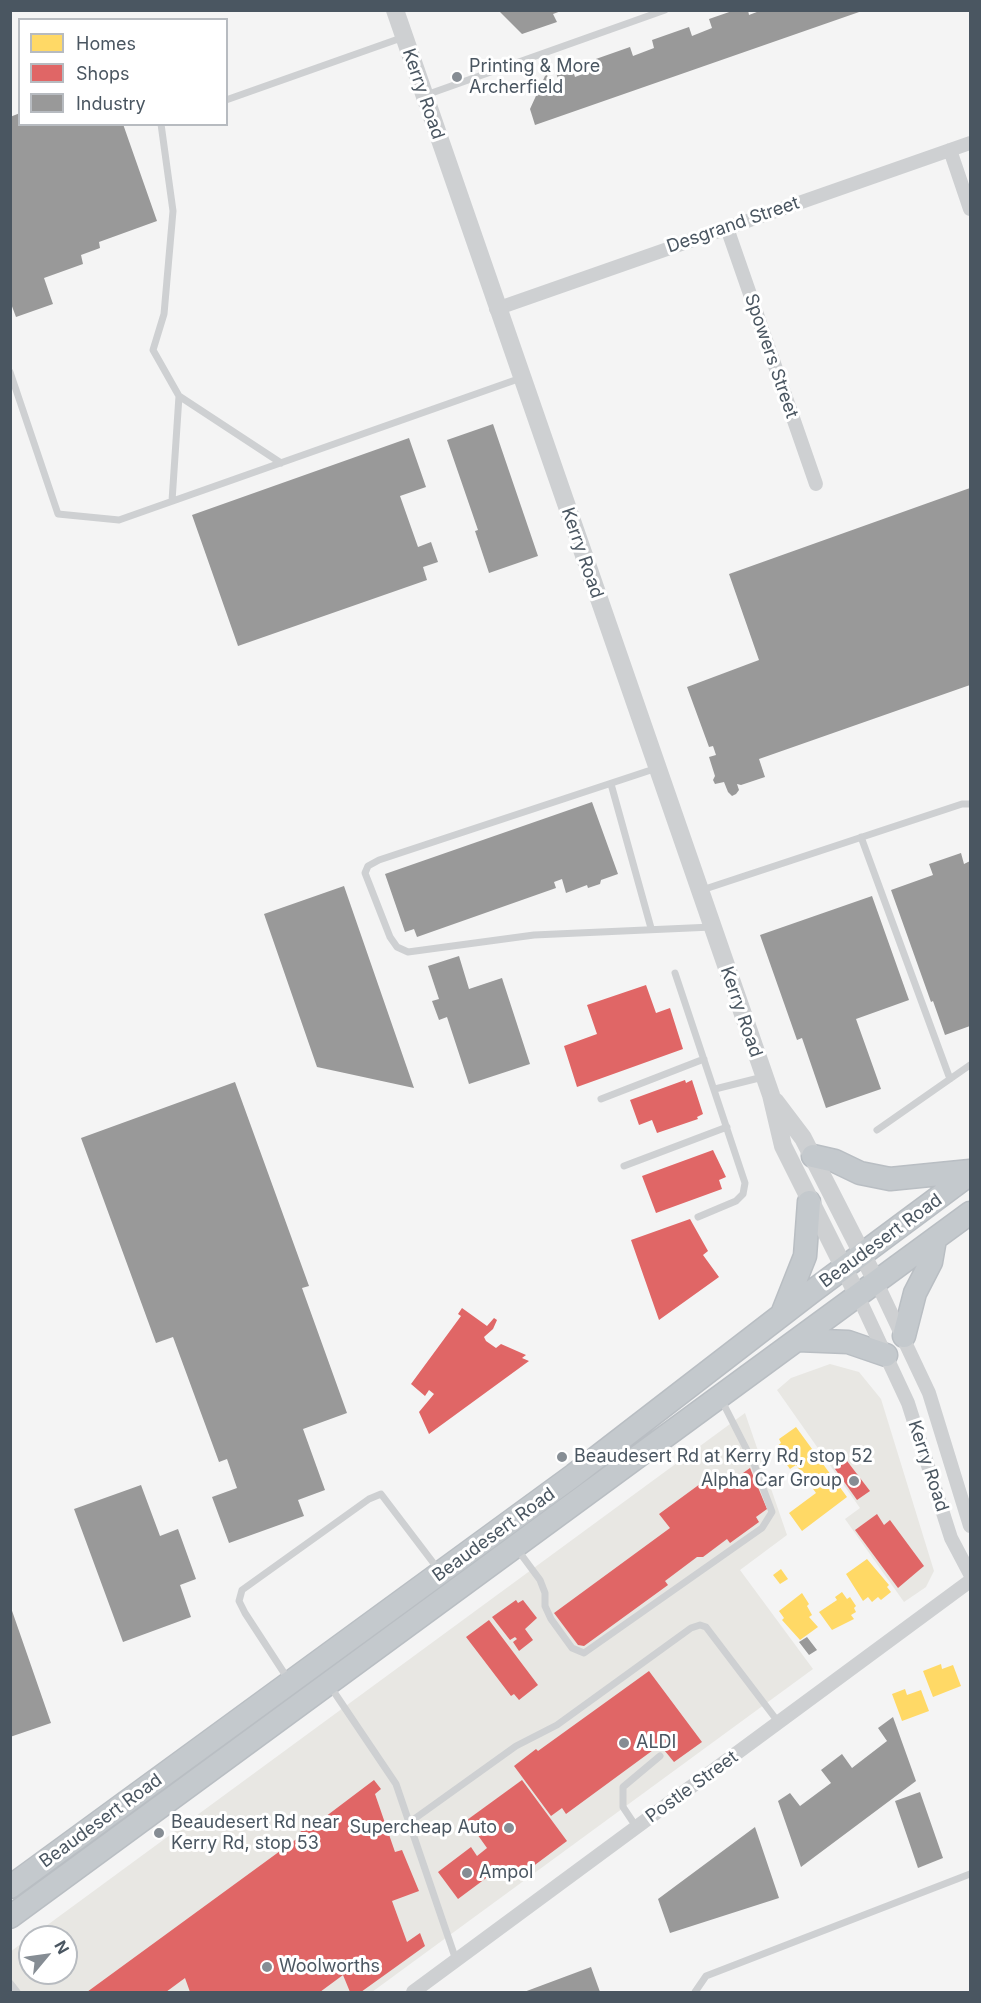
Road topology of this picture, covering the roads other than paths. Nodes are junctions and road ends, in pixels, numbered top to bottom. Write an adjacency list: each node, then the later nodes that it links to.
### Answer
1 (394, 10): 3 (street, Kerry Road)
2 (665, 10): 4 (lane)
3 (404, 37): 4 (street, Kerry Road); 5 (lane)
4 (424, 96): 11 (street, Kerry Road)
5 (228, 99)
6 (161, 126): 14 (lane)
7 (970, 143): 8 (street, Desgrand Street)
8 (950, 150): 9 (street); 10 (street, Desgrand Street)
9 (970, 208)
10 (727, 228): 11 (street, Desgrand Street); 16 (street, Spowers Street)
11 (496, 309): 13 (street, Kerry Road)
12 (10, 372): 17 (lane)
13 (521, 378): 15 (lane); 18 (street, Kerry Road)
14 (179, 396): 15 (lane); 17 (lane)
15 (281, 463): 17 (lane)
16 (816, 484)
17 (172, 501)
18 (657, 768): 19 (lane); 22 (street, Kerry Road)
19 (611, 784): 24 (lane); 24 (lane)
20 (970, 804): 21 (lane)
21 (861, 837): 22 (lane); 29 (lane)
22 (700, 891): 23 (street, Kerry Road)
23 (712, 927): 24 (lane); 28 (street, Kerry Road)
24 (651, 928)
25 (675, 973): 26 (lane)
26 (704, 1059): 30 (lane); 32 (lane)
27 (970, 1065): 29 (lane)
28 (763, 1077): 30 (lane); 31 (street, Kerry Road)
29 (950, 1079): 34 (lane)
30 (715, 1089): 33 (lane)
31 (771, 1095): 35 (street, Kerry Road); 38 (street, Kerry Road)
32 (601, 1099)
33 (727, 1127): 36 (lane); 40 (lane)
34 (877, 1130)
35 (813, 1156): 37 (highway); 42 (street, Kerry Road)
36 (624, 1166)
37 (970, 1173): 42 (highway, Beaudesert Road)
38 (809, 1202): 43 (street, Kerry Road); 46 (highway)
39 (970, 1213): 41 (highway, Beaudesert Road)
40 (698, 1217)
41 (935, 1239): 44 (highway, Beaudesert Road); 47 (highway)
42 (863, 1255): 43 (highway, Beaudesert Road); 44 (street, Kerry Road)
43 (844, 1269): 45 (street, Kerry Road); 46 (highway, Beaudesert Road)
44 (877, 1282): 45 (highway, Beaudesert Road); 47 (street, Kerry Road)
45 (858, 1296): 48 (highway, Beaudesert Road); 49 (street, Kerry Road)
46 (782, 1315): 53 (highway, Beaudesert Road)
47 (904, 1336): 51 (street, Kerry Road)
48 (798, 1340): 49 (highway); 50 (highway, Beaudesert Road)
49 (886, 1355): 54 (street, Kerry Road)
50 (720, 1397): 52 (highway, Beaudesert Road); 52 (lane)
51 (970, 1526)
52 (516, 1547): 57 (highway, Beaudesert Road)
53 (441, 1573): 56 (highway, Beaudesert Road); 56 (lane)
54 (970, 1574)
55 (970, 1581): 58 (street, Postle Street)
56 (292, 1683): 63 (highway, Beaudesert Road)
57 (329, 1684): 60 (lane); 64 (highway, Beaudesert Road)
58 (779, 1723): 60 (lane); 61 (street, Postle Street)
59 (660, 1756): 61 (lane)
60 (410, 1822): 65 (lane)
61 (637, 1828): 65 (street, Postle Street)
62 (970, 1874): 69 (lane)
63 (10, 1887)
64 (10, 1917)
65 (456, 1960): 68 (street, Postle Street)
66 (10, 1983): 67 (lane)
67 (17, 1992)
68 (413, 1992)
69 (695, 1992)

